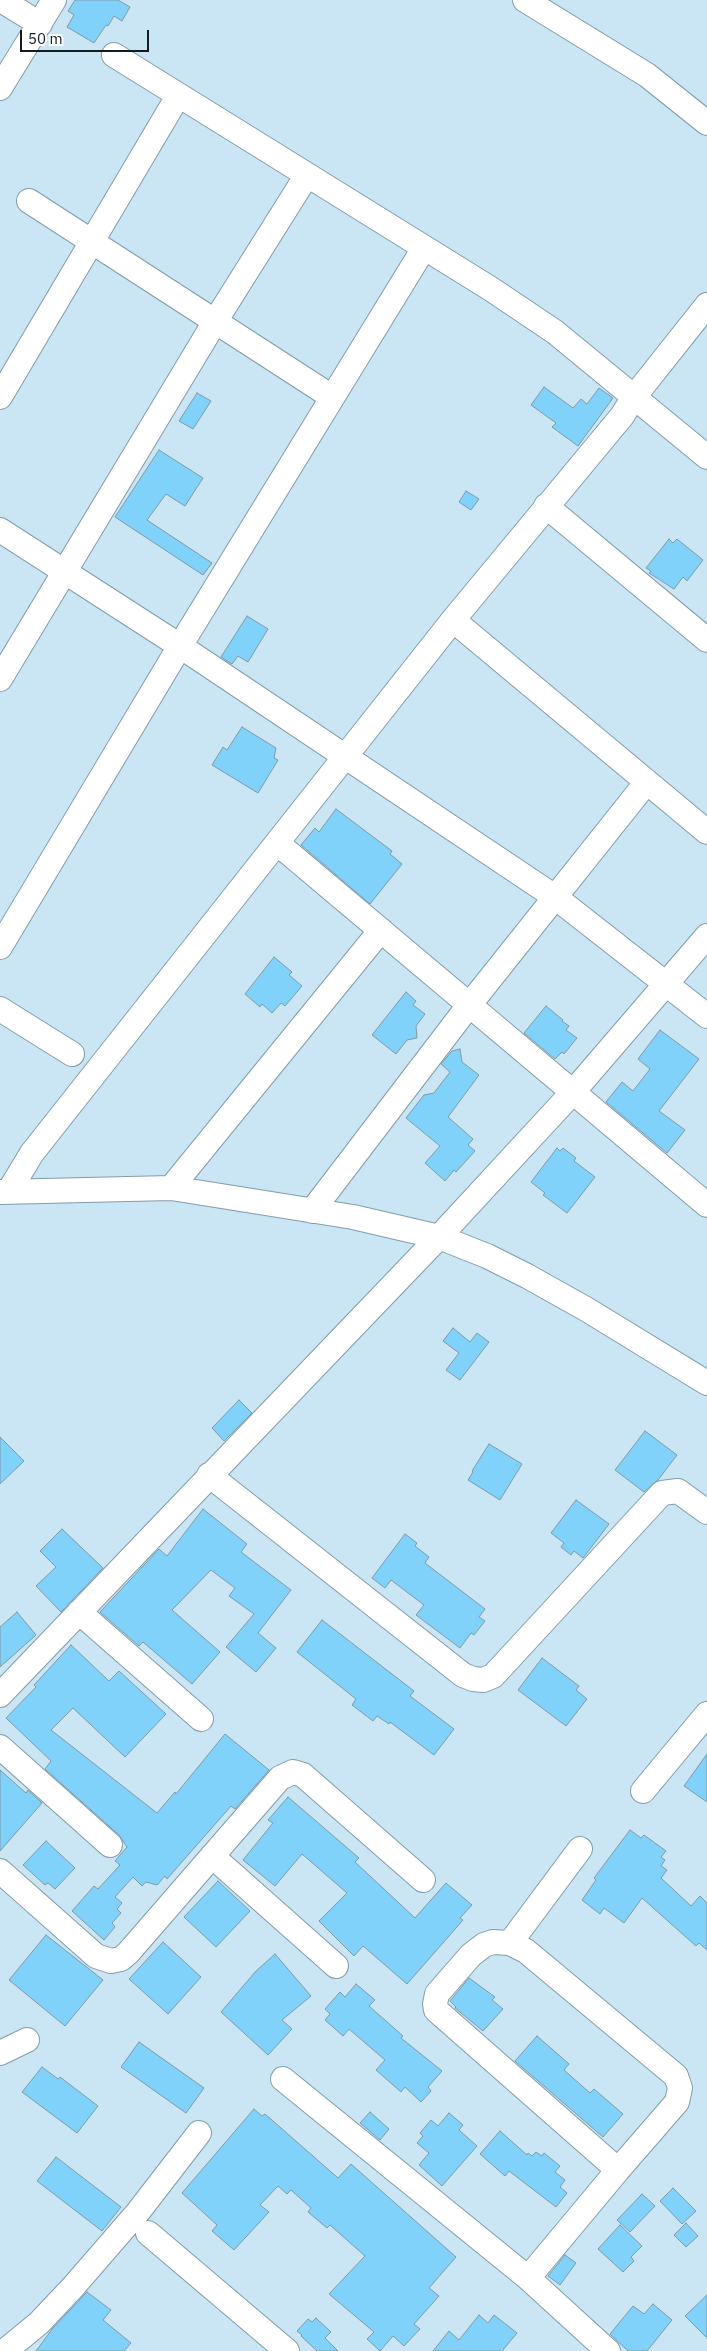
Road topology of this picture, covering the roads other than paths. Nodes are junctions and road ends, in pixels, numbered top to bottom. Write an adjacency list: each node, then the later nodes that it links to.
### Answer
1 (1, 0): 4 (street)
2 (54, 0): 4 (street)
3 (526, 0): 8 (street)
4 (40, 24): 6 (street)
5 (114, 55): 7 (street)
6 (0, 88)
7 (178, 96): 9 (street); 11 (street)
8 (707, 122)
9 (307, 175): 12 (street); 14 (street)
10 (29, 201): 11 (street)
11 (91, 241): 14 (street); 15 (street)
12 (424, 248): 16 (street); 17 (street)
13 (707, 305): 17 (street)
14 (216, 320): 16 (street); 21 (street)
15 (0, 397)
16 (332, 397): 24 (street)
17 (634, 397): 18 (street); 19 (street)
18 (707, 457)
19 (546, 506): 22 (street); 23 (street)
20 (0, 530): 21 (street)
21 (65, 572): 24 (street); 25 (street)
22 (453, 620): 26 (street); 27 (street)
23 (707, 640)
24 (180, 646): 26 (street); 33 (street)
25 (0, 680)
26 (344, 757): 29 (street); 30 (street)
27 (646, 783): 28 (street); 30 (street)
28 (707, 832)
29 (277, 843): 31 (street); 41 (street)
30 (555, 897): 34 (street); 35 (street)
31 (381, 930): 35 (street); 40 (street)
32 (707, 936): 34 (street)
33 (0, 948)
34 (666, 983): 37 (street); 39 (street)
35 (470, 1004): 39 (street); 43 (street)
36 (0, 1009): 38 (street)
37 (707, 1016)
38 (72, 1054)
39 (573, 1092): 42 (street); 44 (street)
40 (171, 1188): 41 (street); 43 (street)
41 (4, 1192)
42 (707, 1205)
43 (312, 1211): 44 (street)
44 (439, 1237): 45 (street); 46 (street)
45 (707, 1383)
46 (209, 1475): 47 (street); 48 (street)
47 (707, 1512)
48 (79, 1612): 49 (street); 51 (street)
49 (0, 1694)
50 (707, 1714): 53 (street)
51 (201, 1719)
52 (0, 1747): 54 (street)
53 (643, 1791)
54 (110, 1845)
55 (580, 1850): 59 (street)
56 (212, 1856): 57 (street); 58 (street); 60 (street)
57 (0, 1871)
58 (423, 1880)
59 (510, 1943): 65 (street); 65 (street)
60 (336, 1966)
61 (27, 2040): 62 (street)
62 (0, 2053)
63 (283, 2079): 67 (street)
64 (199, 2132): 68 (street)
65 (618, 2170): 67 (street)
66 (148, 2233): 69 (street)
67 (528, 2278): 70 (street)
68 (5, 2351)
69 (287, 2351)
70 (608, 2351)

